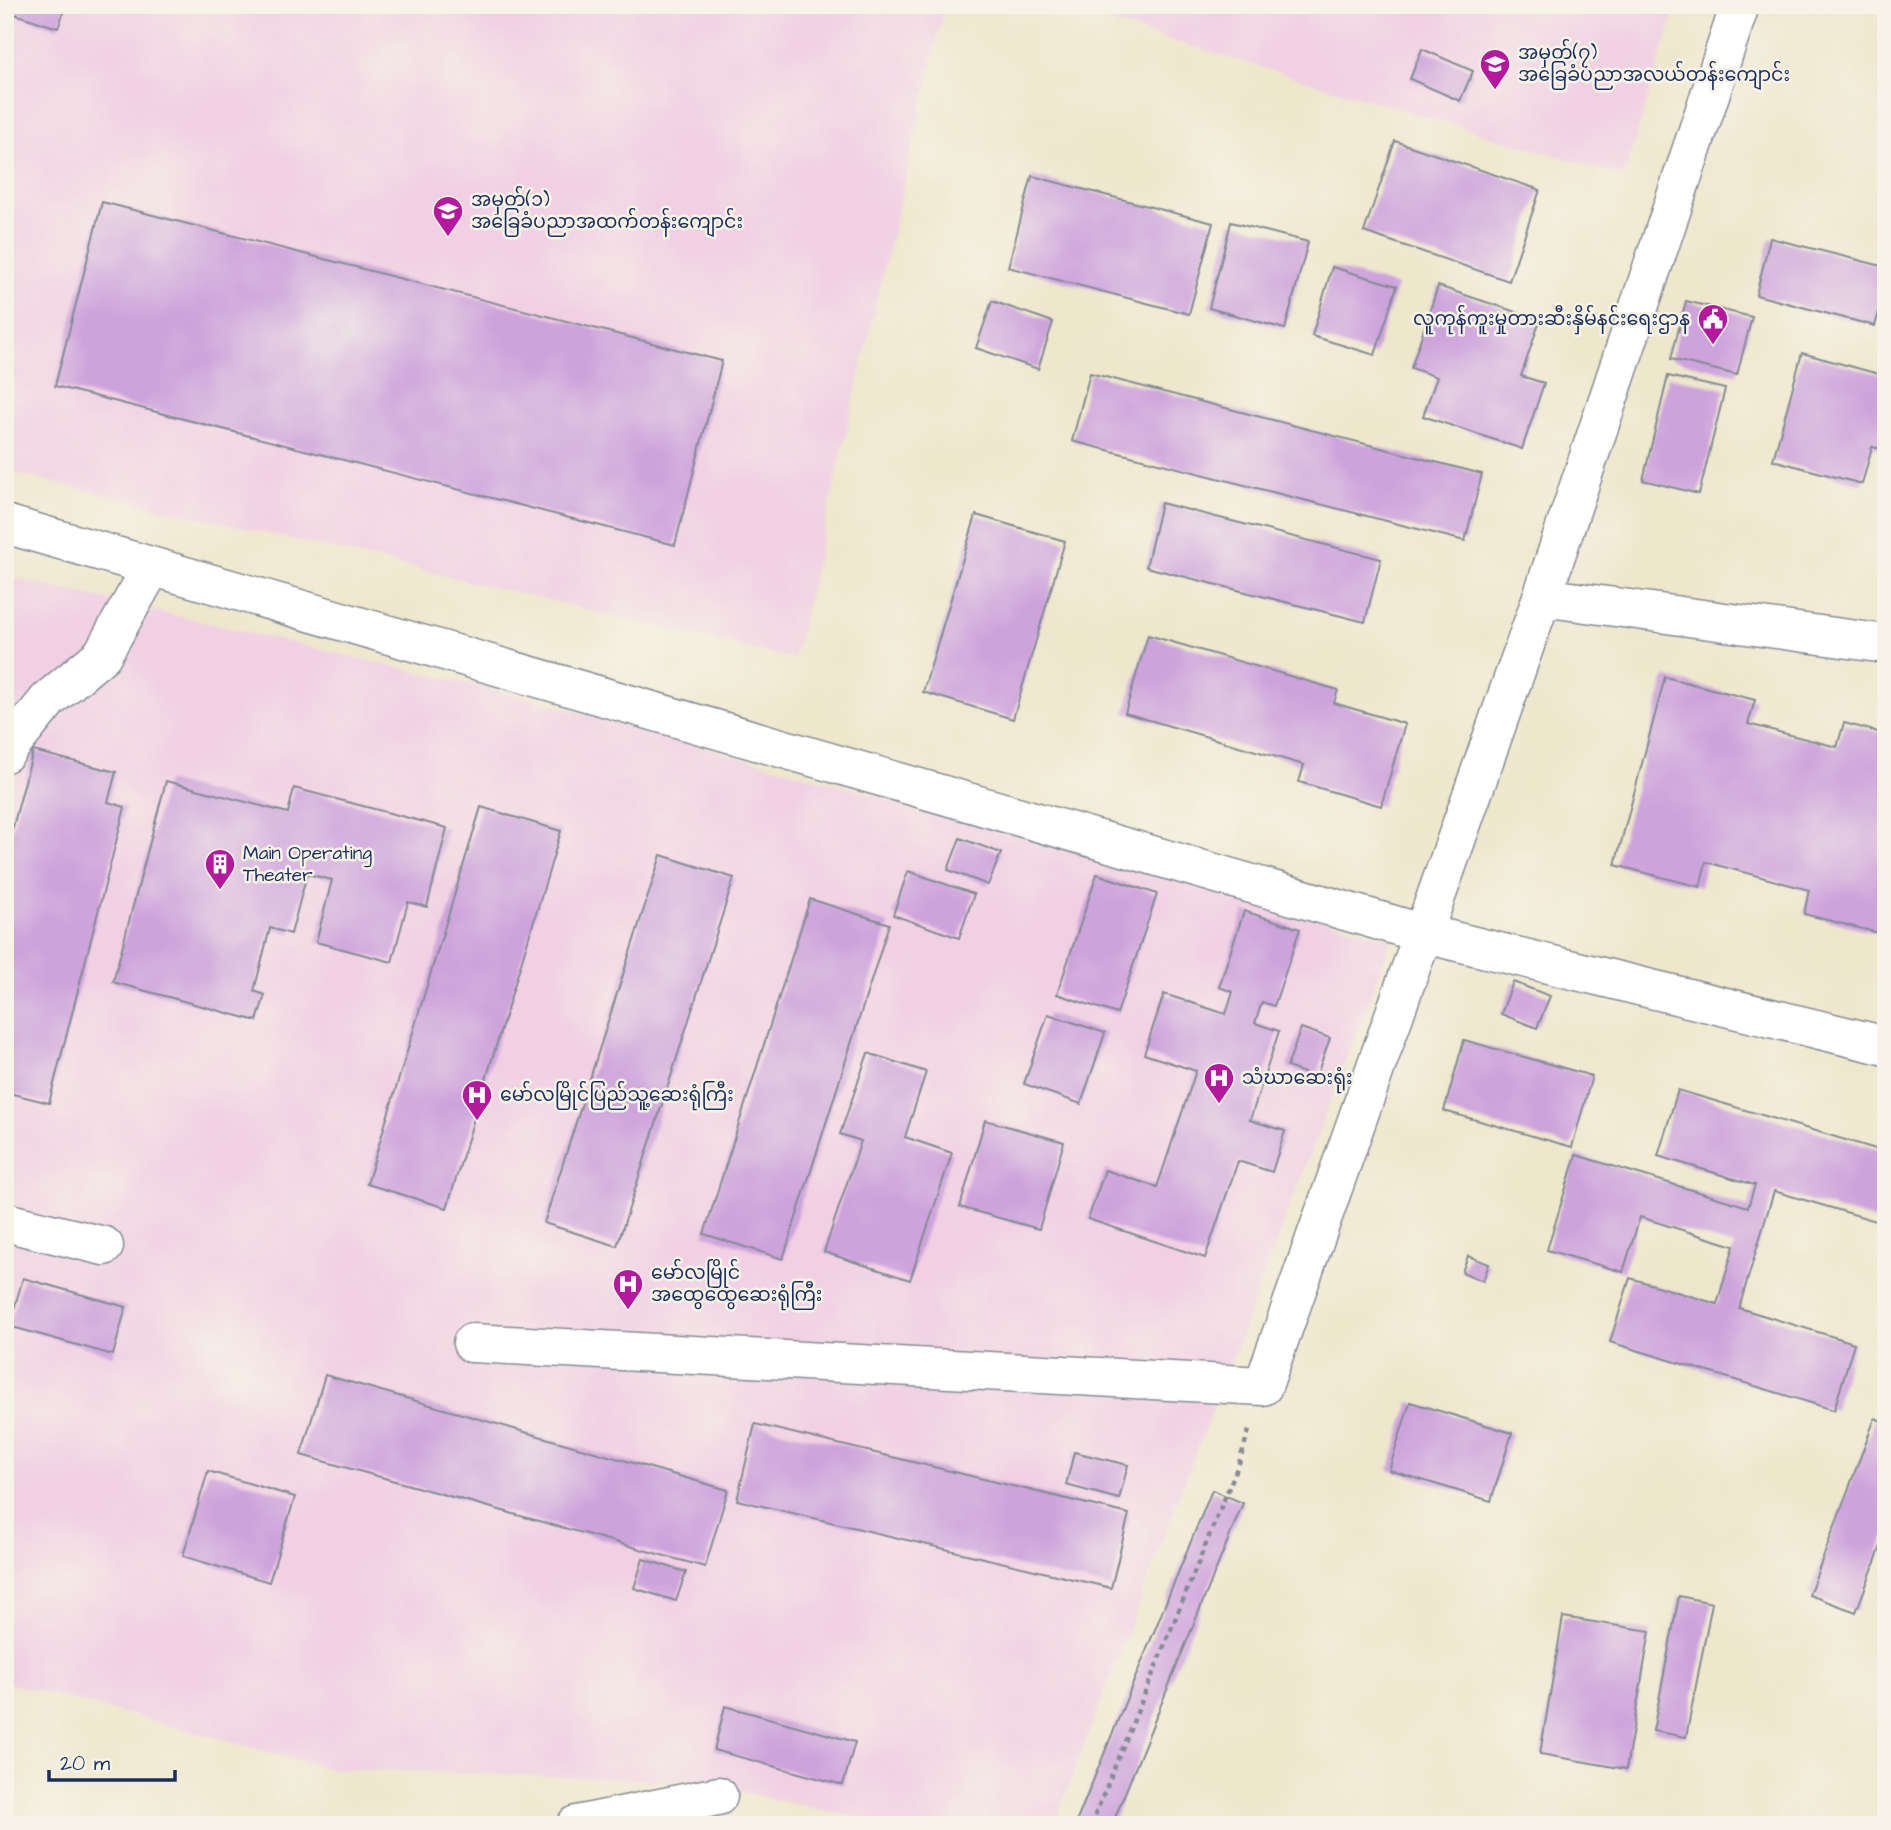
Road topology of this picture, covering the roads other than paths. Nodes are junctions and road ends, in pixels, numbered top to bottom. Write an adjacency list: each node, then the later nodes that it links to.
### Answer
1 (1740, 5): 4 (street)
2 (5, 524): 3 (street)
3 (152, 567): 6 (street); 7 (street)
4 (1542, 597): 5 (street); 7 (street)
5 (1886, 644)
6 (5, 753)
7 (1425, 934): 8 (street); 11 (street)
8 (1886, 1046)
9 (5, 1222): 10 (street)
10 (104, 1246)
11 (472, 1343)
12 (718, 1796): 13 (street)
13 (576, 1825)

